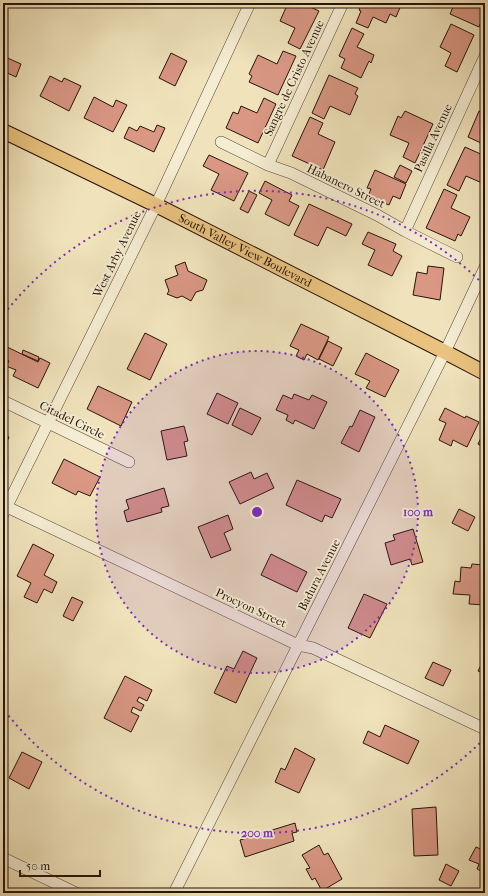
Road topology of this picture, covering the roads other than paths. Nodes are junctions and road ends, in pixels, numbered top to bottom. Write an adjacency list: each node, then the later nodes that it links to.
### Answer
1 (250, 3): 7 (street, West Arby Avenue)
2 (343, 3): 6 (street, Sangre de Cristo Avenue)
3 (485, 56): 8 (street, Pasilla Avenue)
4 (3, 132): 7 (main road, South Valley View Boulevard)
5 (221, 142): 6 (street, Habanero Street)
6 (268, 165): 8 (street, Habanero Street)
7 (156, 205): 11 (main road, South Valley View Boulevard); 14 (street, West Arby Avenue)
8 (405, 231): 9 (street, Habanero Street)
9 (457, 257)
10 (485, 267): 11 (street, Badura Avenue)
11 (445, 352): 12 (main road, South Valley View Boulevard); 17 (street, Badura Avenue)
12 (485, 374)
13 (3, 401): 14 (street, Citadel Circle)
14 (48, 423): 15 (street, Citadel Circle); 16 (street, West Arby Avenue)
15 (129, 462)
16 (4, 508): 17 (street, Procyon Street)
17 (298, 645): 18 (street, Procyon Street); 21 (street, Badura Avenue)
18 (485, 729)
19 (3, 858): 20 (street)
20 (76, 893)
21 (174, 893)

